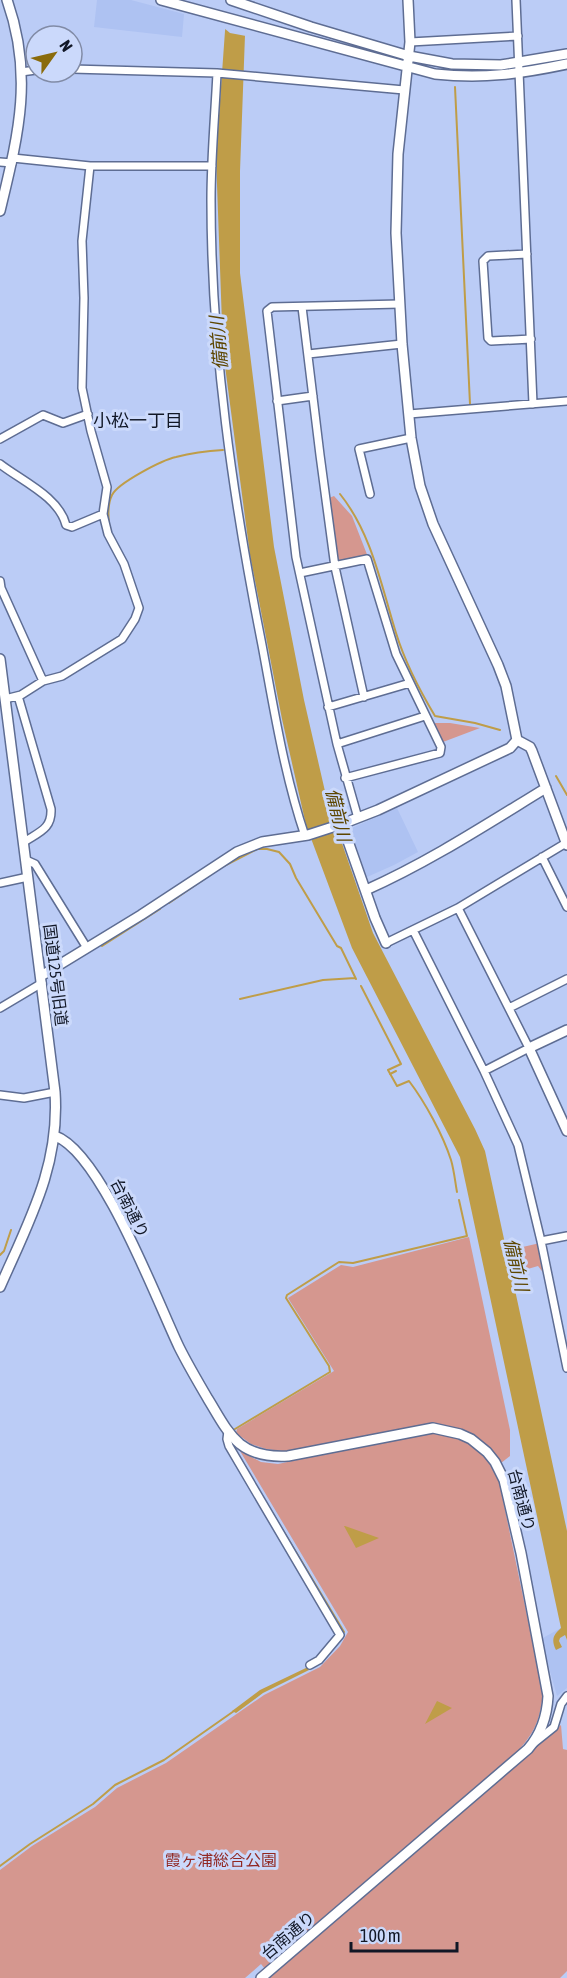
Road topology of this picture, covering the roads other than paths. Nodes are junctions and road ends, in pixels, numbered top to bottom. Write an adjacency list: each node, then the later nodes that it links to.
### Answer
1 (7, 0): 14 (street)
2 (161, 0): 12 (street)
3 (231, 0): 9 (street)
4 (408, 0): 7 (street)
5 (516, 0): 6 (street)
6 (518, 36): 7 (street); 10 (street)
7 (410, 42): 9 (street)
8 (567, 54): 10 (street)
9 (409, 56): 10 (street); 12 (street)
10 (520, 63): 17 (street)
11 (567, 64): 17 (street)
12 (408, 68): 17 (street); 18 (street)
13 (84, 69): 16 (street)
14 (21, 72): 15 (street); 19 (street)
15 (24, 72)
16 (219, 73): 18 (street); 22 (street)
17 (520, 74): 24 (street)
18 (404, 90): 25 (street)
19 (12, 160): 20 (street); 21 (street); 23 (street)
20 (0, 162)
21 (90, 166): 22 (street); 34 (street)
22 (212, 166): 58 (street)
23 (0, 212)
24 (527, 254): 27 (street); 27 (street)
25 (400, 304): 26 (street); 28 (street)
26 (303, 307): 29 (street); 31 (street)
27 (531, 339): 33 (street)
28 (402, 344): 29 (street); 35 (street)
29 (308, 354): 30 (street)
30 (313, 396): 31 (street); 41 (street)
31 (278, 400): 42 (street)
32 (567, 400): 33 (street)
33 (533, 404): 35 (street)
34 (88, 414): 37 (street); 40 (street)
35 (409, 414): 36 (street)
36 (411, 438): 39 (street); 52 (street)
37 (0, 439)
38 (0, 464): 40 (street)
39 (370, 494)
40 (103, 514): 45 (street)
41 (335, 567): 42 (street); 46 (street); 48 (street)
42 (300, 573): 50 (street)
43 (0, 581): 45 (street)
44 (0, 659): 49 (street, 国道125号旧道)
45 (43, 681): 47 (street)
46 (410, 683): 48 (street); 51 (street)
47 (18, 696): 49 (street); 59 (street)
48 (364, 698): 50 (street)
49 (5, 699): 59 (street, 国道125号旧道)
50 (328, 707): 53 (street)
51 (425, 716): 53 (street); 54 (street)
52 (517, 740): 55 (street); 56 (street)
53 (337, 744): 54 (street)
54 (345, 778): 56 (street)
55 (546, 788): 60 (street); 65 (street)
56 (358, 818): 57 (street)
57 (340, 825): 58 (street); 65 (street)
58 (306, 835): 70 (street)
59 (24, 842): 62 (street, 国道125号旧道)
60 (566, 844): 61 (street)
61 (542, 857): 66 (street); 67 (street)
62 (26, 860): 63 (street, 国道125号旧道); 70 (street)
63 (28, 877): 64 (street); 71 (street, 国道125号旧道)
64 (0, 883)
65 (366, 890): 69 (street)
66 (567, 907)
67 (458, 908): 68 (street); 74 (street)
68 (413, 930): 69 (street); 77 (street)
69 (386, 943)
70 (87, 948): 71 (street)
71 (41, 979): 73 (street); 78 (street, 国道125号旧道)
72 (567, 980): 74 (street)
73 (0, 1008)
74 (509, 1008): 76 (street)
75 (567, 1030): 76 (street)
76 (529, 1048): 77 (street); 80 (street)
77 (484, 1071): 84 (street)
78 (55, 1092): 79 (street); 82 (street, 国道125号旧道)
79 (0, 1095)
80 (565, 1120): 81 (street)
81 (567, 1131)
82 (55, 1136): 85 (street, 国道125号旧道); 87 (street, 台南通り)
83 (567, 1236): 84 (street)
84 (541, 1241): 86 (street)
85 (0, 1287)
86 (567, 1368)
87 (228, 1431): 88 (street); 90 (street, 台南通り)
88 (310, 1665)
89 (567, 1696): 90 (street)
90 (533, 1743): 91 (street, 台南通り)
91 (261, 1978)

